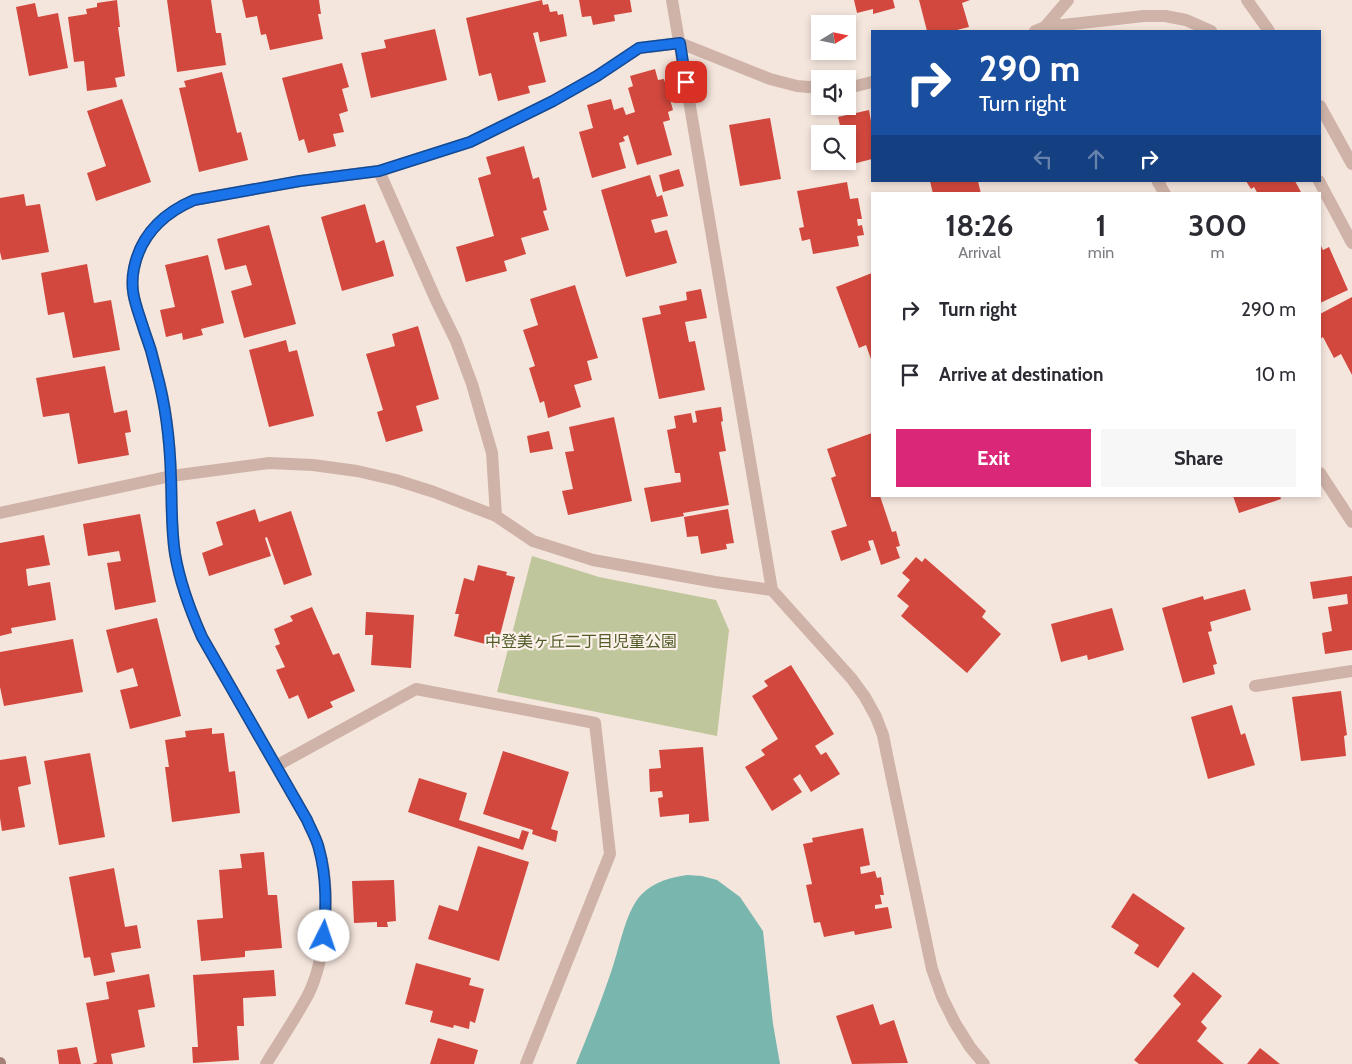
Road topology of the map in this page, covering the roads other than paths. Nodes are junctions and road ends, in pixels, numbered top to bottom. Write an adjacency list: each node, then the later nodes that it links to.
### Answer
1 (672, 0): 7 (street)
2 (1068, 0): 4 (street)
3 (1247, 0): 6 (street)
4 (1040, 29): 5 (street)
5 (1209, 30)
6 (1268, 30)
7 (680, 43): 10 (street); 13 (street); 21 (street)
8 (871, 82): 9 (street)
9 (856, 86)
10 (811, 87)
11 (1321, 108): 12 (street)
12 (1352, 164)
13 (379, 171): 17 (street); 19 (street)
14 (1320, 182): 15 (street)
15 (1352, 243)
16 (1321, 475): 20 (street)
17 (171, 476): 18 (street); 19 (street); 24 (street)
18 (0, 513)
19 (496, 516): 21 (street)
20 (1352, 522)
21 (772, 590): 27 (street)
22 (1352, 671): 23 (street)
23 (1255, 686)
24 (276, 766): 25 (street); 26 (street)
25 (266, 1064)
26 (526, 1064)
27 (984, 1064)

